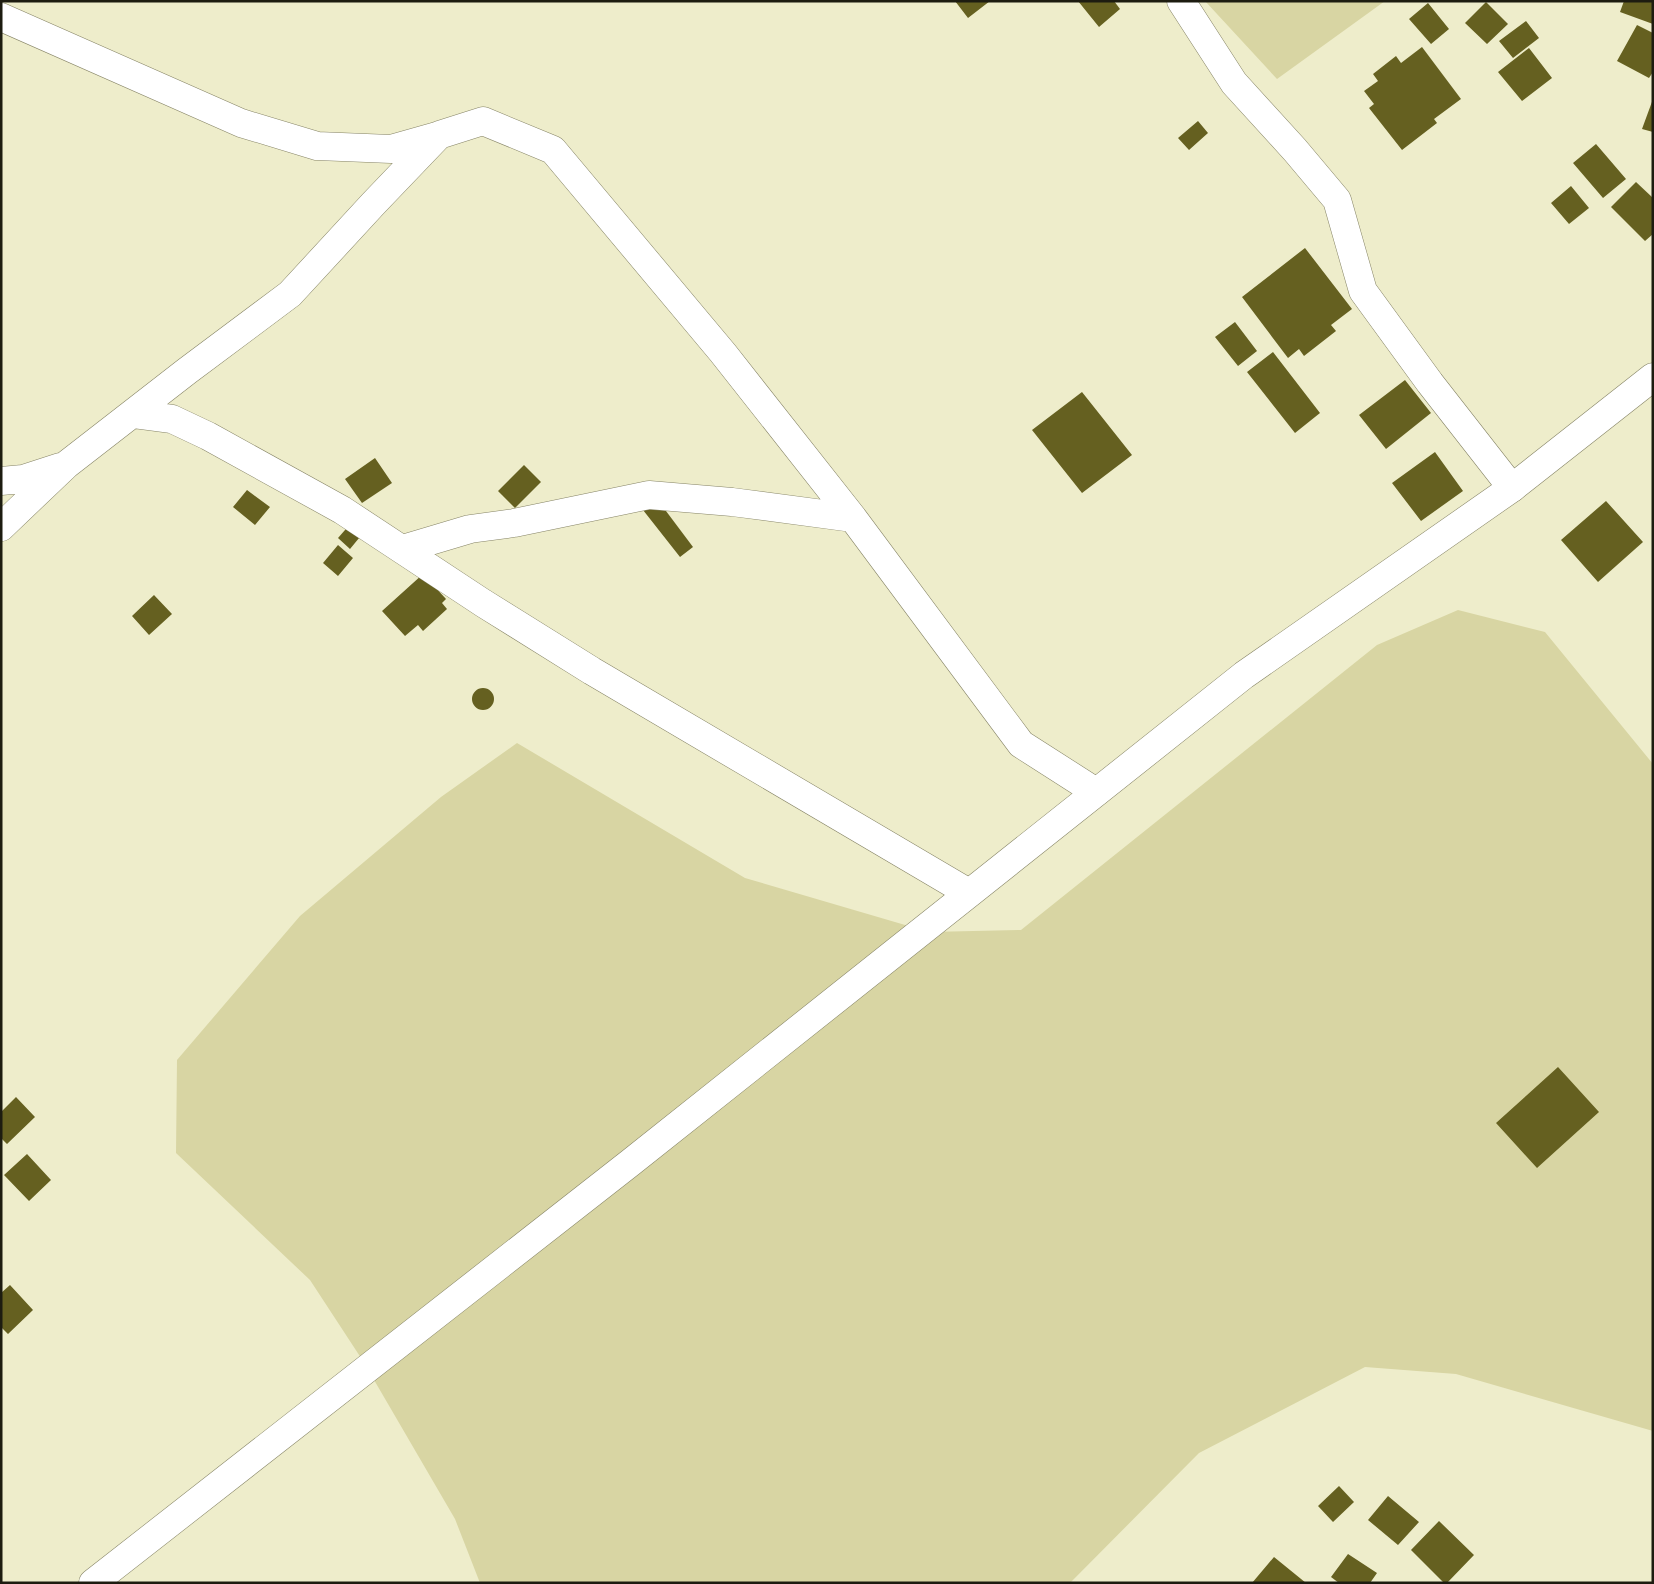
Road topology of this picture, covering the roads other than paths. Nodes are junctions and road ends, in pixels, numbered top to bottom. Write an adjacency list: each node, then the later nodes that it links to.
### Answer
1 (1181, 1): 8 (street)
2 (1, 17): 3 (street)
3 (439, 135): 5 (street); 9 (street)
4 (1653, 378): 8 (street)
5 (134, 414): 6 (street); 11 (street)
6 (66, 465): 7 (street); 10 (street)
7 (1, 481)
8 (1512, 488): 12 (street)
9 (854, 518): 11 (street); 12 (street)
10 (1, 527)
11 (403, 549): 13 (street)
12 (1096, 792): 13 (street)
13 (969, 893): 14 (street)
14 (93, 1583)

